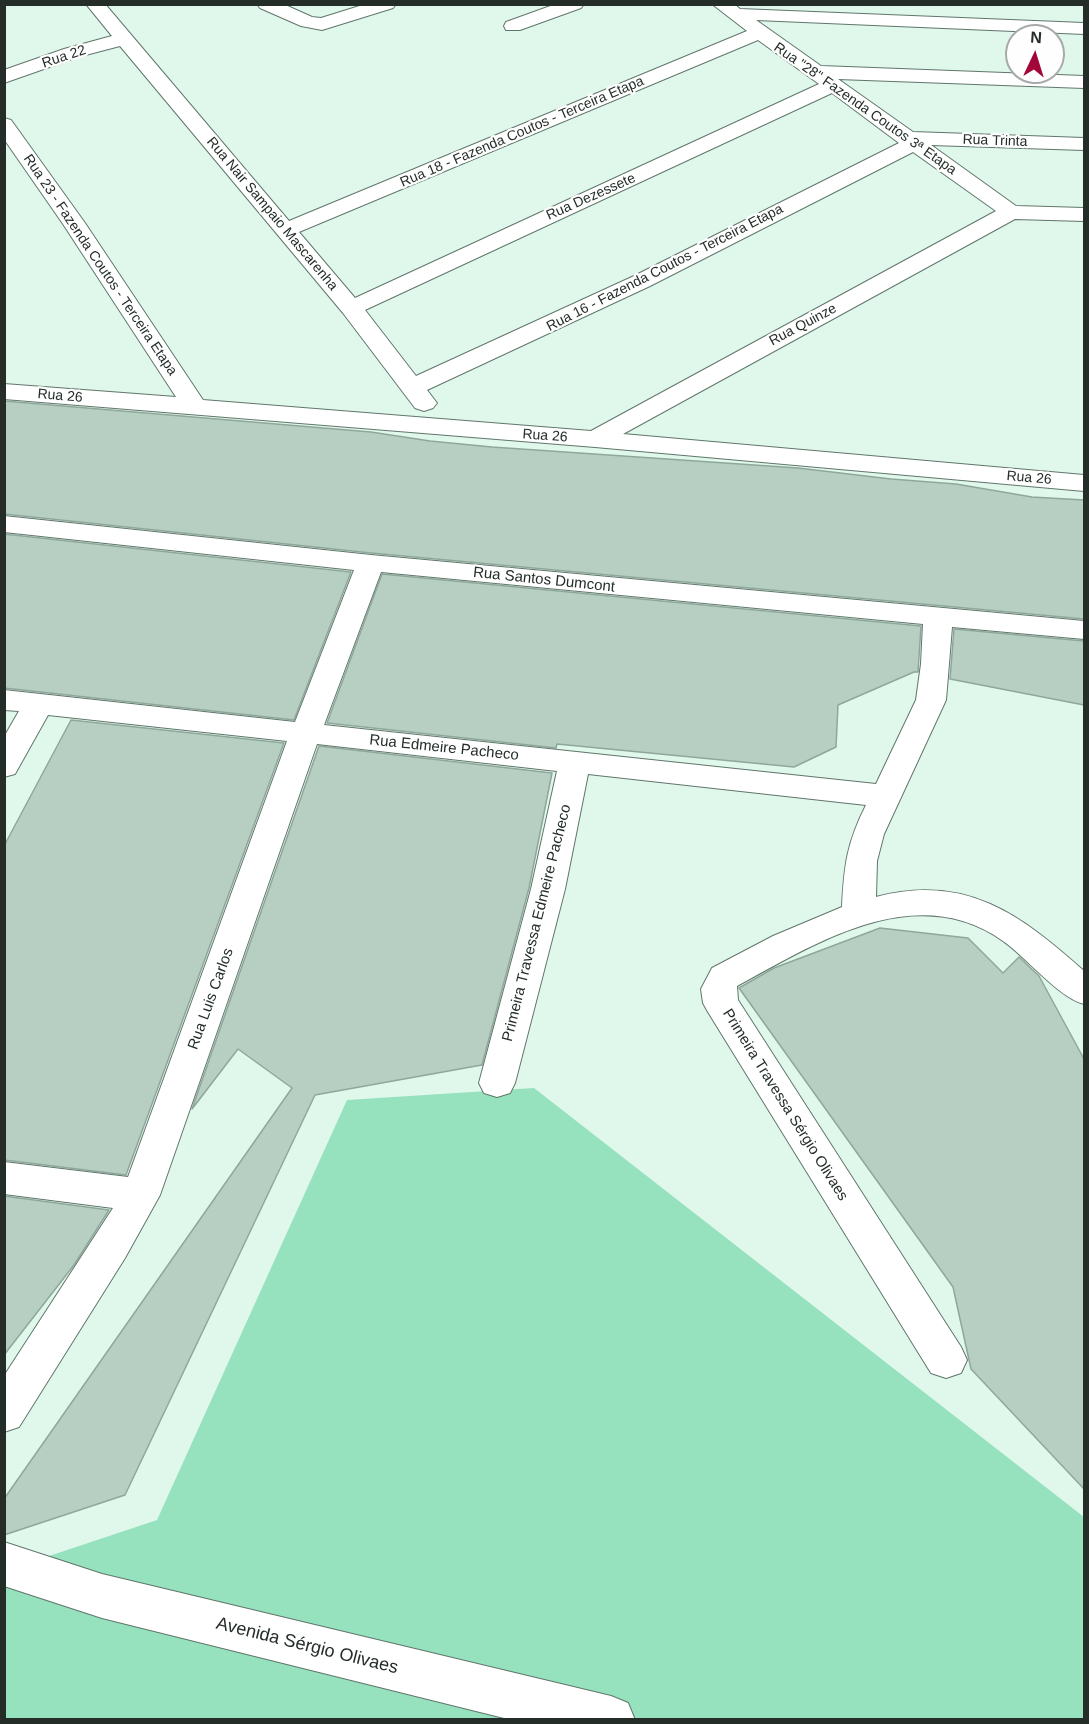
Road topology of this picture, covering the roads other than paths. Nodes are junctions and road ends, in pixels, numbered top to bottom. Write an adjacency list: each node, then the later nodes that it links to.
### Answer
1 (95, 4): 9 (street, Rua Nair Sampaio Mascarenha)
2 (266, 4): 3 (street)
3 (387, 4)
4 (575, 4): 6 (street)
5 (727, 10): 7 (street); 8 (street, Rua "28" Fazenda Coutos 3ª Etapa)
6 (513, 26)
7 (1084, 28)
8 (758, 33): 11 (street, Rua "28" Fazenda Coutos 3ª Etapa); 18 (street, Rua 18 - Fazenda Coutos - Terceira Etapa)
9 (123, 39): 10 (street, Rua 22); 18 (street, Rua Nair Sampaio Mascarenha)
10 (4, 77)
11 (823, 78): 12 (street); 14 (street, Rua "28" Fazenda Coutos 3ª Etapa); 19 (street, Rua Dezessete)
12 (1084, 82)
13 (4, 124): 22 (street, Rua 23 - Fazenda Coutos - Terceira Etapa)
14 (910, 141): 15 (street, Rua Trinta); 16 (street, Rua "28" Fazenda Coutos 3ª Etapa); 20 (street, Rua 16 - Fazenda Coutos - Terceira Etapa)
15 (1084, 144)
16 (1011, 212): 17 (street); 24 (street, Rua Quinze)
17 (1084, 215)
18 (286, 230): 19 (street, Rua Nair Sampaio Mascarenha)
19 (351, 308): 20 (street, Rua Nair Sampaio Mascarenha)
20 (413, 387): 23 (street, Rua Nair Sampaio Mascarenha)
21 (4, 391): 22 (street, Rua 26)
22 (195, 407): 23 (street, Rua 26)
23 (441, 428): 24 (street, Rua 26)
24 (595, 439): 25 (street, Rua 26)
25 (1084, 483)
26 (4, 524): 27 (street, Rua Santos Dumcont)
27 (370, 563): 28 (street, Rua Santos Dumcont); 32 (street, Rua Luis Carlos)
28 (938, 615): 29 (street, Rua Santos Dumcont); 35 (street)
29 (1084, 630)
30 (4, 700): 31 (street, Rua Edmeire Pacheco)
31 (38, 704): 32 (street, Rua Edmeire Pacheco); 34 (street)
32 (306, 732): 33 (street, Rua Edmeire Pacheco); 40 (street, Rua Luis Carlos)
33 (575, 762): 35 (street, Rua Edmeire Pacheco); 38 (street, Primeira Travessa Edmeire Pacheco)
34 (4, 767)
35 (884, 796): 36 (street)
36 (858, 914): 37 (street, Primeira Travessa Sérgio Olivaes); 41 (street, Primeira Travessa Sérgio Olivaes)
37 (1084, 991)
38 (497, 1083)
39 (4, 1178): 40 (street)
40 (141, 1195): 42 (street, Rua Luis Carlos)
41 (946, 1360)
42 (4, 1413)
43 (4, 1564): 44 (street, Avenida Sérgio Olivaes)
44 (611, 1719)

